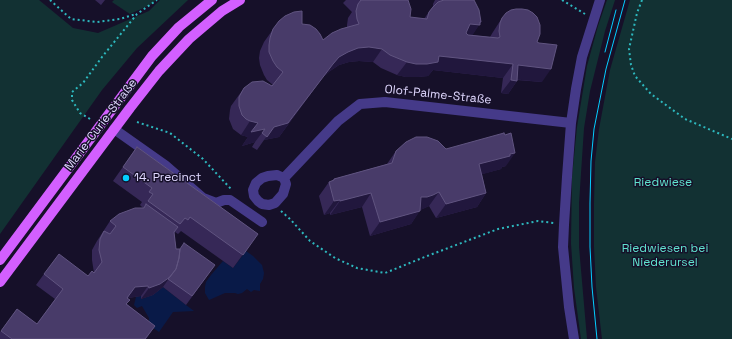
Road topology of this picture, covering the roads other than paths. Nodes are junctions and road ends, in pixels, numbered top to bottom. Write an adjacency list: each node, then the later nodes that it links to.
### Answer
1 (212, 0): 8 (main road, Marie-Curie-Straße)
2 (240, 0): 5 (main road, Marie-Curie-Straße)
3 (600, 0): 4 (street)
4 (572, 123): 6 (street, Olof-Palme-Straße); 10 (street)
5 (114, 130): 7 (street); 9 (main road, Marie-Curie-Straße)
6 (284, 178)
7 (262, 222)
8 (0, 260)
9 (0, 282)
10 (574, 339)

